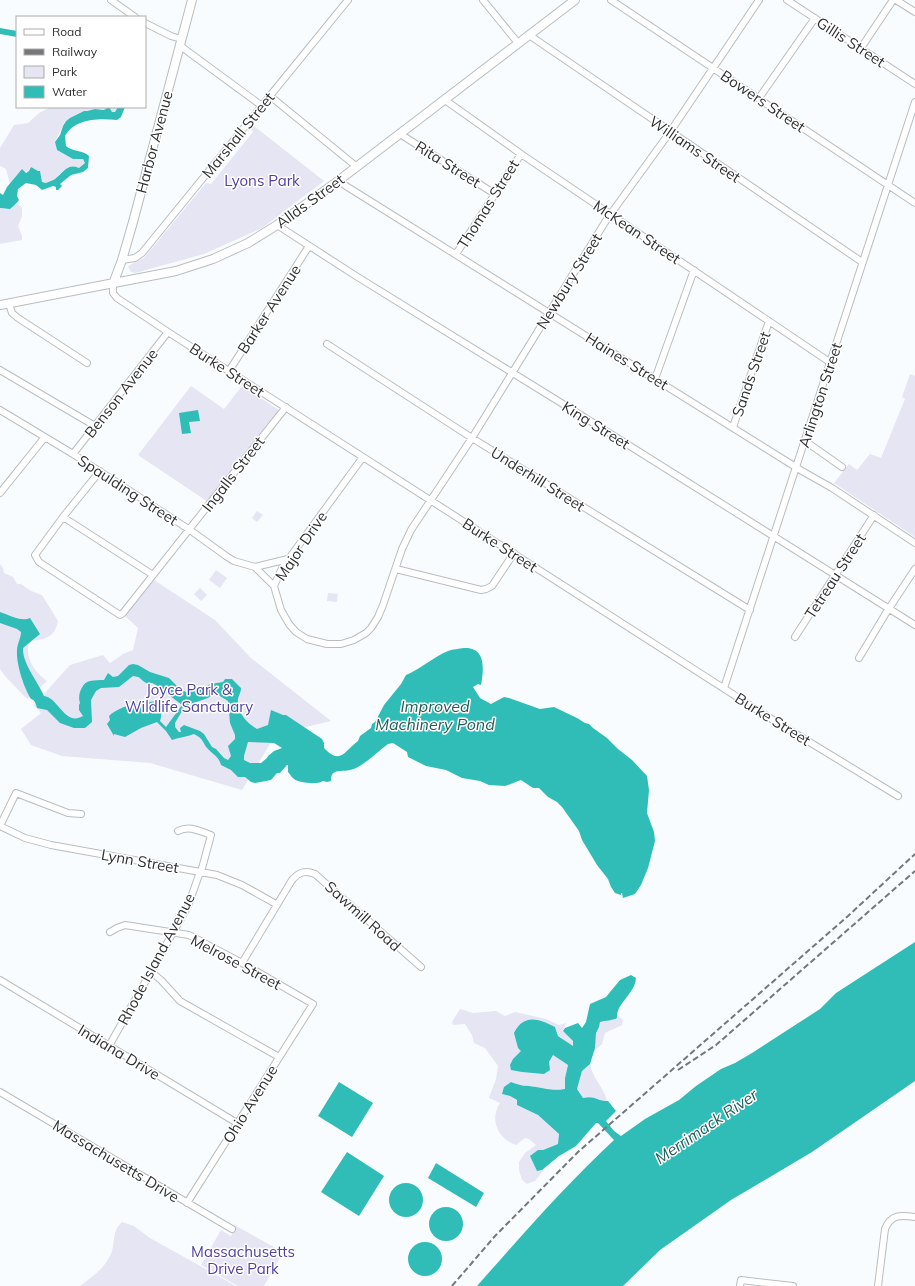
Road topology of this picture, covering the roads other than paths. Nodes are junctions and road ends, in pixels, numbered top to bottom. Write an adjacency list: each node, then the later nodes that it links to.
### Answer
1 (111, 0): 12 (street)
2 (192, 0): 16 (street, Harbor Avenue)
3 (348, 0): 21 (street, Marshall Street)
4 (483, 0): 17 (street)
5 (575, 0): 15 (street, Allds Street)
6 (611, 0): 19 (street, Bowers Street)
7 (759, 0): 19 (street, Newbury Street)
8 (787, 0): 13 (street, Gillis Street)
9 (893, 0): 18 (street)
10 (896, 0): 11 (street)
11 (915, 12)
12 (134, 16)
13 (814, 18): 18 (street, Gillis Street); 22 (street)
14 (146, 24): 16 (street)
15 (529, 35): 17 (street, Allds Street); 26 (street, Williams Street)
16 (180, 42): 25 (street); 38 (street, Harbor Avenue)
17 (518, 43): 23 (street, Allds Street)
18 (861, 48): 20 (street, Gillis Street)
19 (714, 68): 22 (street, Bowers Street); 26 (street, Newbury Street)
20 (915, 84)
21 (270, 96): 25 (street, Marshall Street); 29 (street)
22 (759, 98): 31 (street, Bowers Street)
23 (445, 100): 27 (street, Allds Street); 28 (street, McKean Street)
24 (915, 102): 31 (street, Arlington Street)
25 (262, 106): 38 (street, Marshall Street)
26 (670, 132): 34 (street, Newbury Street); 39 (street, Williams Street)
27 (400, 134): 29 (street, Allds Street); 32 (street, Rita Street)
28 (520, 154): 32 (street, Thomas Street); 34 (street, McKean Street)
29 (357, 167): 30 (street, Allds Street)
30 (338, 181): 35 (street, Allds Street); 37 (street, Haines Street)
31 (888, 184): 33 (street, Bowers Street); 39 (street, Arlington Street)
32 (495, 194): 37 (street, Thomas Street)
33 (915, 203)
34 (611, 214): 40 (street, McKean Street); 43 (street, Newbury Street)
35 (277, 225): 36 (street, King Street); 41 (street, Allds Street)
36 (309, 246): 50 (street, Barker Avenue); 51 (street, King Street)
37 (456, 254): 43 (street, Haines Street)
38 (122, 260): 41 (street, Harbor Avenue)
39 (862, 262): 48 (street, Arlington Street)
40 (694, 270): 44 (street, McKean Street); 52 (street)
41 (113, 284): 42 (street, Allds Street); 45 (street, Burke Street)
42 (4, 305): 47 (street)
43 (549, 313): 51 (street, Newbury Street); 52 (street, Haines Street)
44 (769, 321): 48 (street, McKean Street); 56 (street, Sands Street)
45 (168, 332): 50 (street, Burke Street); 55 (street, Benson Avenue)
46 (327, 344): 58 (street, Underhill Street)
47 (87, 363)
48 (831, 363): 59 (street, Arlington Street)
49 (0, 370): 55 (street)
50 (229, 371): 53 (street, Burke Street)
51 (511, 372): 58 (street, Newbury Street); 70 (street, King Street)
52 (655, 379): 56 (street, Haines Street)
53 (286, 407): 61 (street, Burke Street); 69 (street, Ingalls Street)
54 (0, 410): 57 (street, Spaulding Street)
55 (95, 426): 60 (street, Benson Avenue)
56 (732, 427): 63 (street, Haines Street)
57 (45, 437): 60 (street, Spaulding Street); 65 (street)
58 (472, 438): 66 (street, Newbury Street); 81 (street, Underhill Street)
59 (805, 441): 62 (street); 63 (street, Arlington Street)
60 (73, 454): 64 (street, Spaulding Street)
61 (363, 456): 66 (street, Burke Street); 73 (street, Major Drive)
62 (842, 467)
63 (796, 468): 67 (street, Haines Street); 70 (street, Arlington Street)
64 (100, 471): 68 (street); 69 (street, Spaulding Street)
65 (0, 493)
66 (431, 500): 72 (street, Burke Street); 75 (street, Major Drive)
67 (874, 515): 71 (street, Haines Street); 78 (street, Tetreau Street)
68 (64, 517): 77 (street); 77 (street, Ingalls Street)
69 (190, 530): 74 (street, Spaulding Street); 77 (street, Ingalls Street)
70 (774, 537): 78 (street, King Street); 81 (street, Arlington Street)
71 (915, 543)
72 (514, 553): 75 (street); 85 (street, Burke Street)
73 (288, 559): 74 (street, Spaulding Street); 79 (street, Major Drive)
74 (255, 567): 79 (street, Spaulding Street)
75 (396, 568): 79 (street, Major Drive)
76 (915, 569): 80 (street)
77 (153, 575)
78 (836, 576): 80 (street, King Street); 83 (street, Tetreau Street)
79 (274, 586)
80 (889, 608): 82 (street, King Street); 84 (street)
81 (750, 610): 85 (street, Arlington Street)
82 (915, 625)
83 (795, 638)
84 (859, 658)
85 (724, 688): 86 (street, Burke Street)
86 (898, 796)
87 (81, 814): 88 (street)
88 (0, 826): 90 (street, Lynn Street)
89 (178, 831): 90 (street, Rhode Island Avenue)
90 (201, 872): 91 (street, Lynn Street); 93 (street, Rhode Island Avenue)
91 (276, 904): 94 (street); 95 (street, Sawmill Road)
92 (110, 932): 93 (street, Melrose Street)
93 (174, 933): 94 (street, Melrose Street); 96 (street, Rhode Island Avenue)
94 (242, 963): 98 (street, Melrose Street)
95 (421, 967)
96 (151, 972): 99 (street, Rhode Island Avenue); 100 (street)
97 (0, 980): 99 (street, Indiana Drive)
98 (313, 1004): 100 (street, Ohio Avenue)
99 (109, 1046): 102 (street, Indiana Drive)
100 (279, 1057): 102 (street, Ohio Avenue)
101 (0, 1092): 103 (street, Massachusetts Drive)
102 (237, 1123): 103 (street, Ohio Avenue)
103 (187, 1202): 105 (street, Massachusetts Drive)
104 (915, 1217): 108 (street)
105 (232, 1229)
106 (740, 1283): 107 (street)
107 (793, 1286)
108 (878, 1286)

